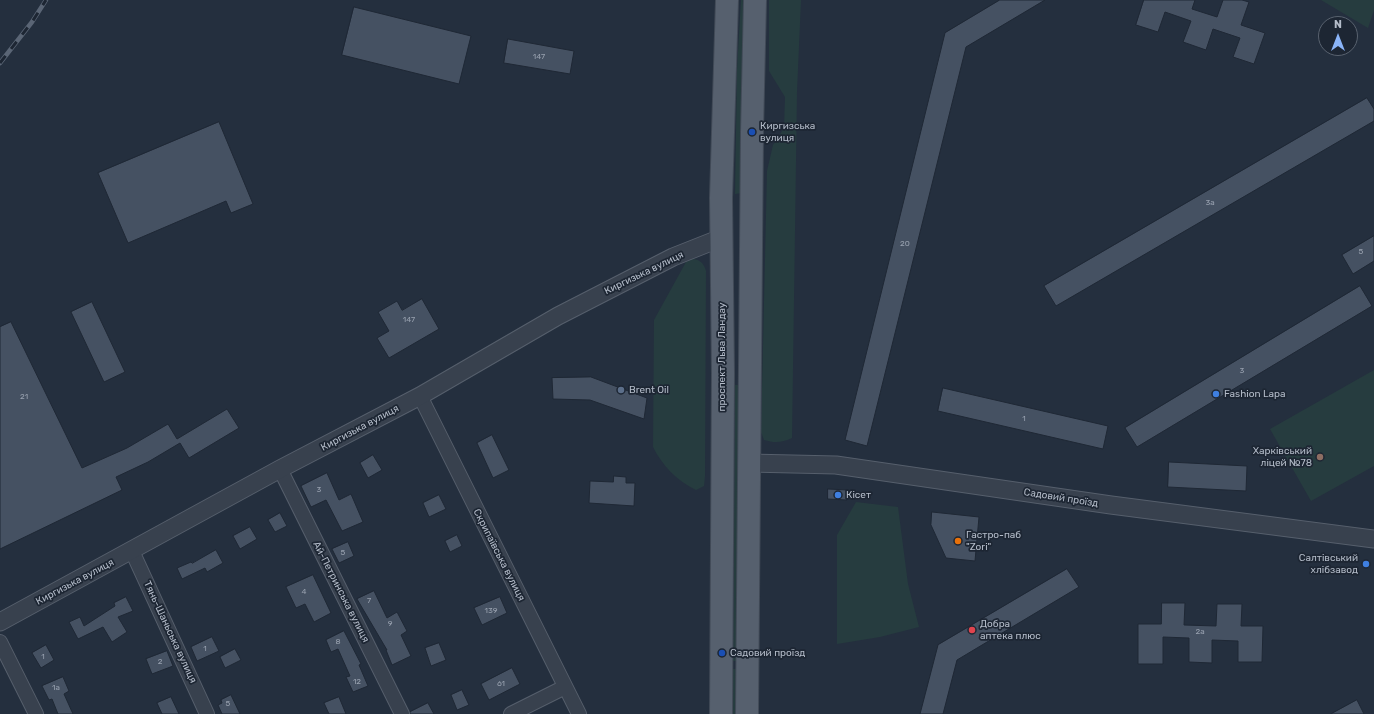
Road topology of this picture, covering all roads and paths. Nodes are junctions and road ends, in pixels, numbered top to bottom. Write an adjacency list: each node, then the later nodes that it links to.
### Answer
1 (727, 0): 3 (main road, проспект Льва Ландау)
2 (755, 0): 4 (main road)
3 (721, 238): 4 (main road); 6 (main road, проспект Льва Ландау); 7 (street, Киргизька вулиця)
4 (752, 238): 5 (main road)
5 (750, 373): 6 (main road); 8 (main road)
6 (723, 374): 20 (main road, проспект Льва Ландау)
7 (420, 396): 9 (street, Киргизька вулиця); 14 (street, Скрипаївська вулиця)
8 (748, 464): 10 (street, Садовий проїзд); 21 (main road)
9 (280, 469): 11 (street, Киргизька вулиця); 17 (street, Ай-Петринська вулиця)
10 (1374, 538)
11 (132, 551): 12 (street, Киргизька вулиця); 16 (street, Тянь-Шаньська вулиця)
12 (0, 622)
13 (0, 642): 15 (street)
14 (565, 687): 18 (street); 19 (street, Скрипаївська вулиця)
15 (36, 714)
16 (207, 714)
17 (402, 714)
18 (511, 714)
19 (580, 714)
20 (721, 714)
21 (747, 714)

